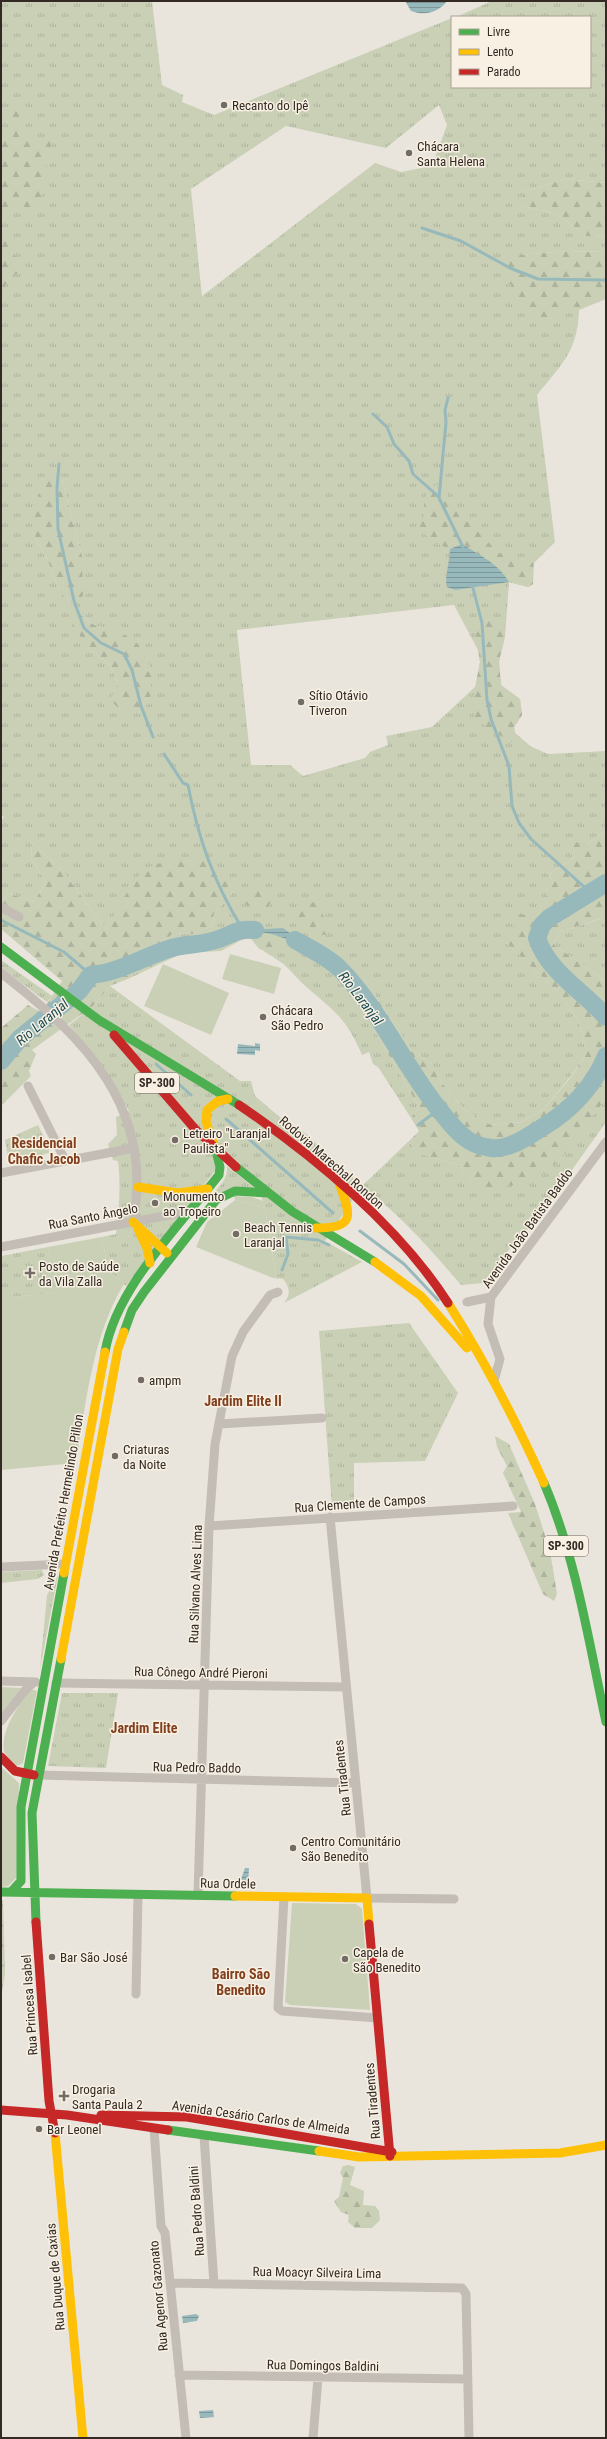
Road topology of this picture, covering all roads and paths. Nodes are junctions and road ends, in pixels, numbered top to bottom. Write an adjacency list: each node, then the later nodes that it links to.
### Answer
1 (1, 907): 2 (street)
2 (19, 917)
3 (1, 946): 5 (main road, Rodovia Marechal Rondon / SP-300)
4 (1, 973): 10 (street)
5 (99, 1020): 7 (main road, Rodovia Marechal Rondon / SP-300); 9 (main road, Rodovia Marechal Rondon / SP-300)
6 (28, 1086): 11 (street)
7 (228, 1099): 9 (main road, Avenida Prefeito Hermelindo Pillon); 13 (main road, Rodovia Marechal Rondon / SP-300)
8 (606, 1142): 25 (street, Avenida João Batista Baddo)
9 (215, 1147): 15 (main road, Avenida Prefeito Hermelindo Pillon); 16 (main road, Rodovia Marechal Rondon / SP-300)
10 (134, 1148): 11 (street); 14 (street)
11 (65, 1160): 12 (street)
12 (1, 1173)
13 (338, 1183): 19 (main road); 29 (main road, Rodovia Marechal Rondon / SP-300)
14 (138, 1187): 15 (main road); 18 (street)
15 (208, 1189): 17 (main road, Avenida Prefeito Hermelindo Pillon)
16 (269, 1192): 19 (main road, Rodovia Marechal Rondon / SP-300); 22 (main road, Avenida Prefeito Hermelindo Pillon)
17 (190, 1211): 18 (street, Rua Santo Ângelo); 21 (main road, Avenida Prefeito Hermelindo Pillon)
18 (133, 1222): 20 (street, Rua Santo Ângelo); 21 (main road); 23 (main road)
19 (316, 1228): 29 (main road, Rodovia Marechal Rondon / SP-300)
20 (1, 1247)
21 (162, 1247): 22 (main road); 23 (main road, Avenida Prefeito Hermelindo Pillon)
22 (170, 1256): 28 (main road, Avenida Prefeito Hermelindo Pillon)
23 (150, 1263): 27 (main road, Avenida Prefeito Hermelindo Pillon)
24 (278, 1292): 33 (street, Rua Silvano Alves Lima)
25 (491, 1297): 26 (street); 29 (street, Avenida João Batista Baddo)
26 (467, 1302)
27 (108, 1334): 28 (main road); 30 (main road, Avenida Prefeito Hermelindo Pillon)
28 (121, 1338): 31 (main road, Avenida Prefeito Hermelindo Pillon)
29 (494, 1381): 50 (main road, Rodovia Marechal Rondon / SP-300)
30 (94, 1406): 31 (main road); 37 (main road, Avenida Prefeito Hermelindo Pillon)
31 (107, 1408): 38 (main road, Avenida Prefeito Hermelindo Pillon)
32 (322, 1418): 33 (street)
33 (219, 1424): 36 (street, Rua Silvano Alves Lima)
34 (512, 1506): 35 (street, Rua Clemente de Campos)
35 (330, 1517): 36 (street, Rua Clemente de Campos); 48 (street, Rua Tiradentes)
36 (209, 1526): 47 (street, Rua Silvano Alves Lima)
37 (71, 1531): 38 (main road); 39 (main road, Avenida Prefeito Hermelindo Pillon)
38 (84, 1533): 40 (main road, Avenida Prefeito Hermelindo Pillon)
39 (65, 1564): 40 (main road); 41 (street); 42 (main road, Avenida Prefeito Hermelindo Pillon)
40 (78, 1566): 43 (main road, Avenida Prefeito Hermelindo Pillon)
41 (1, 1567)
42 (56, 1611): 43 (main road); 45 (main road, Avenida Prefeito Hermelindo Pillon)
43 (69, 1614): 46 (main road, Avenida Prefeito Hermelindo Pillon)
44 (1, 1681): 45 (street)
45 (39, 1682): 49 (street); 52 (main road, Avenida Prefeito Hermelindo Pillon)
46 (56, 1683): 47 (street, Rua Cônego André Pieroni); 53 (main road, Avenida Prefeito Hermelindo Pillon)
47 (205, 1685): 48 (street, Rua Cônego André Pieroni); 54 (street, Rua Silvano Alves Lima)
48 (346, 1687): 55 (street, Rua Tiradentes)
49 (1, 1721)
50 (606, 1722)
51 (1, 1757): 52 (main road)
52 (26, 1775): 53 (main road); 56 (main road, Avenida Prefeito Hermelindo Pillon)
53 (38, 1775): 54 (street, Rua Pedro Baddo); 57 (main road, Avenida Prefeito Hermelindo Pillon)
54 (201, 1780): 55 (street, Rua Pedro Baddo); 61 (street, Rua Silvano Alves Lima)
55 (356, 1783): 63 (street, Rua Tiradentes)
56 (20, 1812): 57 (main road); 58 (main road, Avenida Prefeito Hermelindo Pillon)
57 (32, 1813): 59 (main road, Avenida Prefeito Hermelindo Pillon)
58 (5, 1892): 59 (main road, Rua Ordele)
59 (34, 1893): 60 (main road, Rua Ordele); 68 (main road, Rua Princesa Isabel)
60 (138, 1895): 61 (main road, Rua Ordele); 65 (street)
61 (198, 1896): 62 (main road, Rua Ordele)
62 (284, 1897): 63 (main road, Rua Ordele); 66 (street)
63 (367, 1898): 64 (street, Rua Ordele); 66 (main road, Rua Tiradentes)
64 (454, 1899)
65 (136, 1994)
66 (378, 2018): 76 (main road, Rua Tiradentes)
67 (1, 2110): 68 (main road, Avenida Cesário Carlos de Almeida)
68 (52, 2114): 69 (main road, Avenida Cesário Carlos de Almeida); 82 (main road, Rua Duque de Caxias)
69 (67, 2115): 70 (main road, Avenida Cesário Carlos de Almeida); 71 (main road, Avenida Cesário Carlos de Almeida)
70 (202, 2119): 72 (main road, Avenida Cesário Carlos de Almeida); 73 (main road)
71 (154, 2129): 73 (main road, Avenida Cesário Carlos de Almeida); 77 (street, Rua Agenor Gazonato)
72 (295, 2135): 75 (main road); 76 (main road, Avenida Cesário Carlos de Almeida)
73 (204, 2136): 75 (main road, Avenida Cesário Carlos de Almeida); 78 (street, Rua Pedro Baldini)
74 (606, 2145): 76 (main road, Avenida Cesário Carlos de Almeida)
75 (293, 2148): 76 (main road, Avenida Cesário Carlos de Almeida)
76 (390, 2154)
77 (170, 2283): 78 (street, Rua Moacyr Silveira Lima); 79 (street, Rua Agenor Gazonato)
78 (214, 2284): 81 (street, Rua Moacyr Silveira Lima)
79 (179, 2376): 80 (street, Rua Domingos Baldini); 83 (street, Rua Agenor Gazonato)
80 (318, 2378): 81 (street, Rua Domingos Baldini); 84 (street)
81 (467, 2379): 85 (street)
82 (83, 2438)
83 (186, 2438)
84 (313, 2438)
85 (469, 2438)

